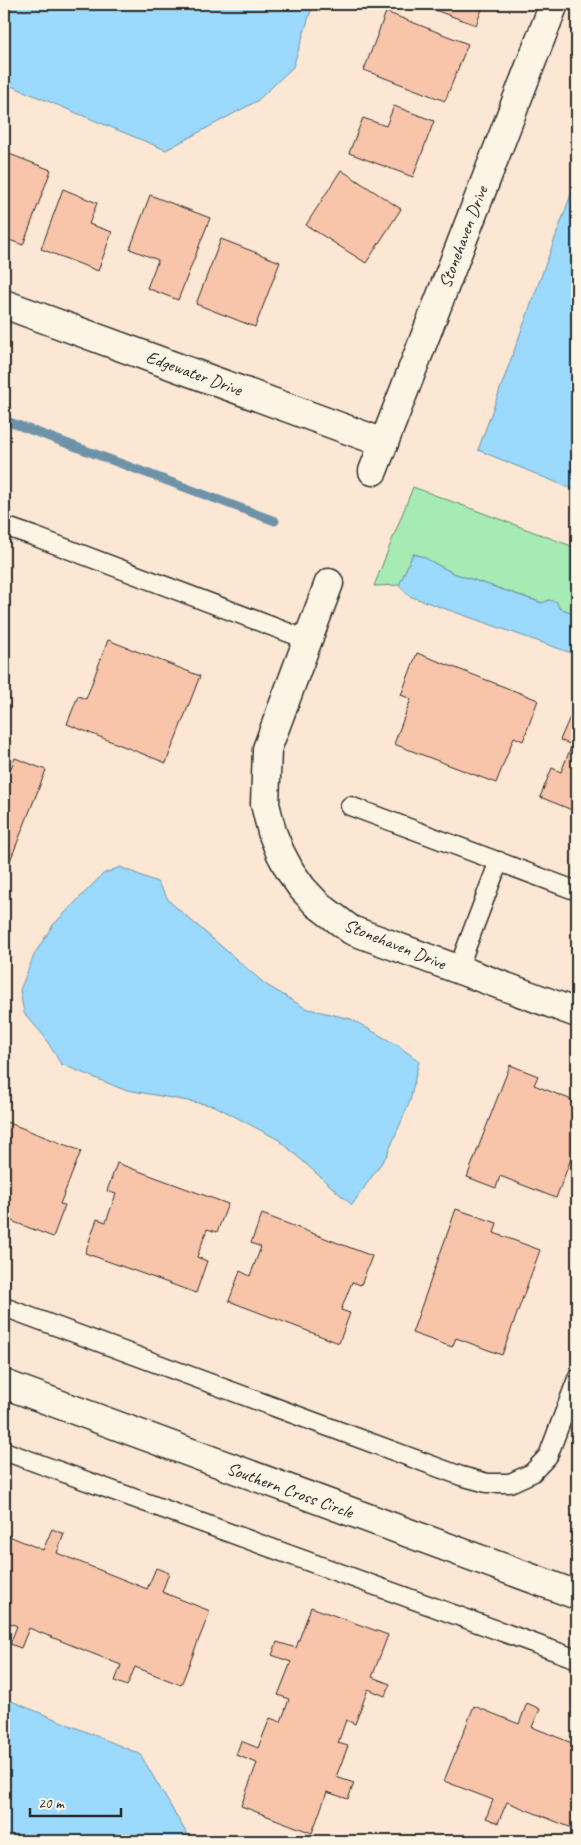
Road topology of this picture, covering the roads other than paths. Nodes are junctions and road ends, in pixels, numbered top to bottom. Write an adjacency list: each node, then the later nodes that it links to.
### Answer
1 (554, 4): 3 (street, Stonehaven Drive)
2 (4, 304): 3 (street, Edgewater Drive)
3 (384, 442): 4 (street, Stonehaven Drive)
4 (373, 471)
5 (4, 528): 7 (lane)
6 (329, 583): 7 (street, Stonehaven Drive)
7 (308, 640): 11 (street, Stonehaven Drive)
8 (350, 806): 9 (lane)
9 (499, 861): 10 (lane); 11 (lane)
10 (577, 890)
11 (458, 970): 12 (street, Stonehaven Drive)
12 (577, 1013)
13 (4, 1307): 14 (lane)
14 (577, 1379)
15 (4, 1384): 17 (street, Southern Cross Circle)
16 (4, 1451): 18 (lane)
17 (577, 1595)
18 (577, 1660)

